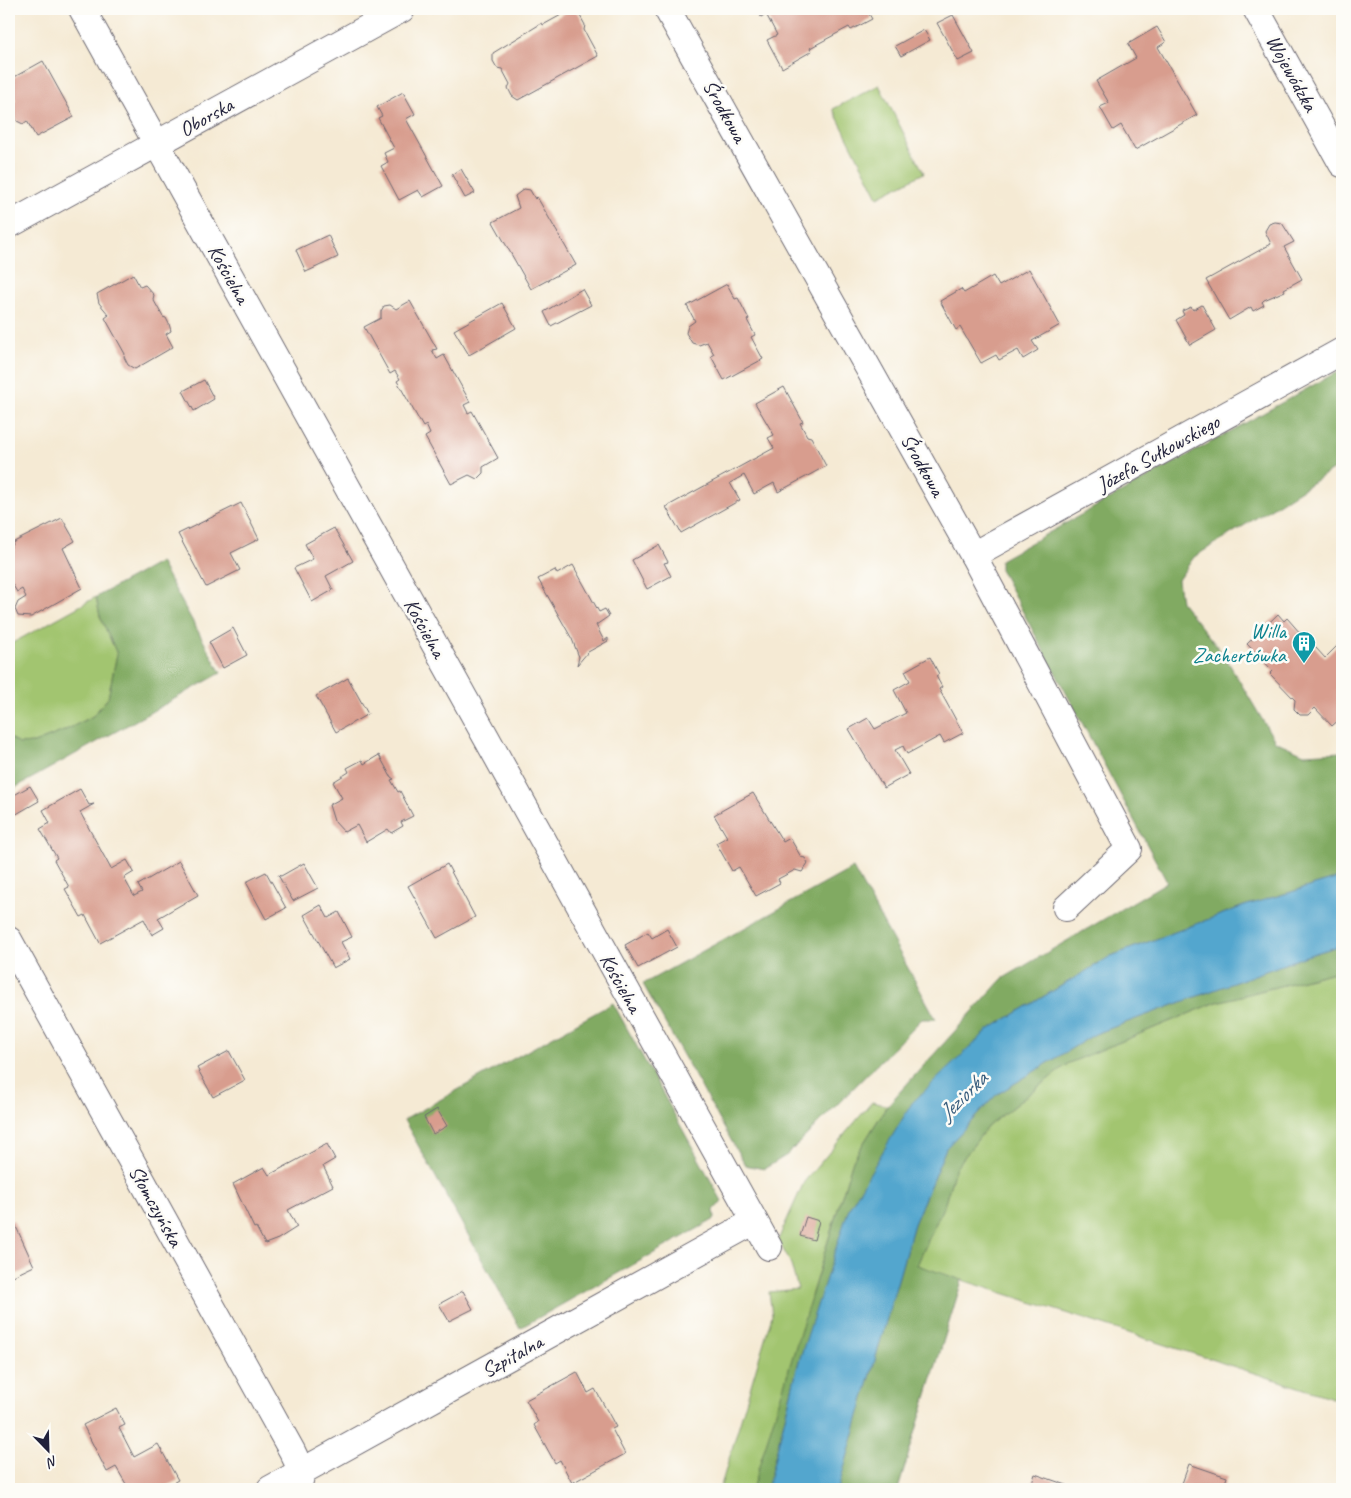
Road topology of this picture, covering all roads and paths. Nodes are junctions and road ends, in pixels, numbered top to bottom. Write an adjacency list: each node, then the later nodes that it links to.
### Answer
1 (82, 9): 5 (street, Kościelna)
2 (402, 9): 5 (street, Oborska)
3 (667, 9): 9 (street, Środkowa)
4 (1256, 9): 6 (street, Wojewódzka)
5 (158, 144): 7 (street, Oborska); 12 (street, Kościelna)
6 (1342, 164)
7 (9, 225)
8 (1342, 350): 9 (street, Józefa Sułkowskiego)
9 (973, 555): 10 (street, Środkowa)
10 (1066, 908)
11 (9, 940): 14 (street, Słomczyńska)
12 (753, 1222): 13 (street, Kościelna); 14 (street, Szpitalna)
13 (769, 1247)
14 (300, 1481): 15 (street, Szpitalna)
15 (270, 1489)

